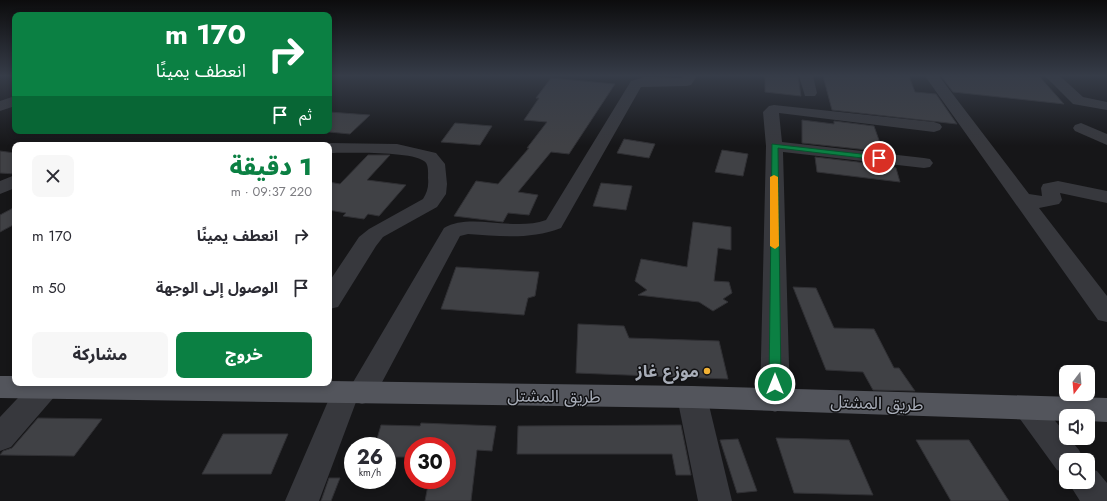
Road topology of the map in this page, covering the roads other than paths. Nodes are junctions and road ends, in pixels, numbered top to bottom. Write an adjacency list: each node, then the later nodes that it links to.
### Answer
1 (627, 99): 22 (street)
2 (949, 99): 16 (street)
3 (1076, 99): 6 (street)
4 (12, 101): 5 (street)
5 (0, 106)
6 (1107, 106)
7 (934, 127): 10 (street)
8 (1081, 128): 9 (street)
9 (1107, 140)
10 (774, 146): 12 (street); 24 (street)
11 (332, 148): 17 (street)
12 (924, 164)
13 (12, 182): 14 (street)
14 (0, 188)
15 (1107, 197): 16 (street)
16 (1021, 198): 18 (street)
17 (332, 296)
18 (1107, 314)
19 (0, 387): 21 (main road, طريق المشتل)
20 (273, 387): 21 (main road, طريق المشتل); 22 (main road, طريق المشتل)
21 (45, 388): 27 (street)
22 (353, 393): 23 (main road, طريق المشتل); 30 (street)
23 (692, 397): 24 (main road, طريق المشتل); 31 (street)
24 (775, 400): 25 (main road, طريق المشتل)
25 (1027, 408): 26 (main road, طريق المشتل); 28 (street)
26 (1107, 410)
27 (0, 438)
28 (1062, 453)
29 (1092, 489): 32 (street)
30 (302, 501)
31 (715, 501)
32 (1101, 501)

